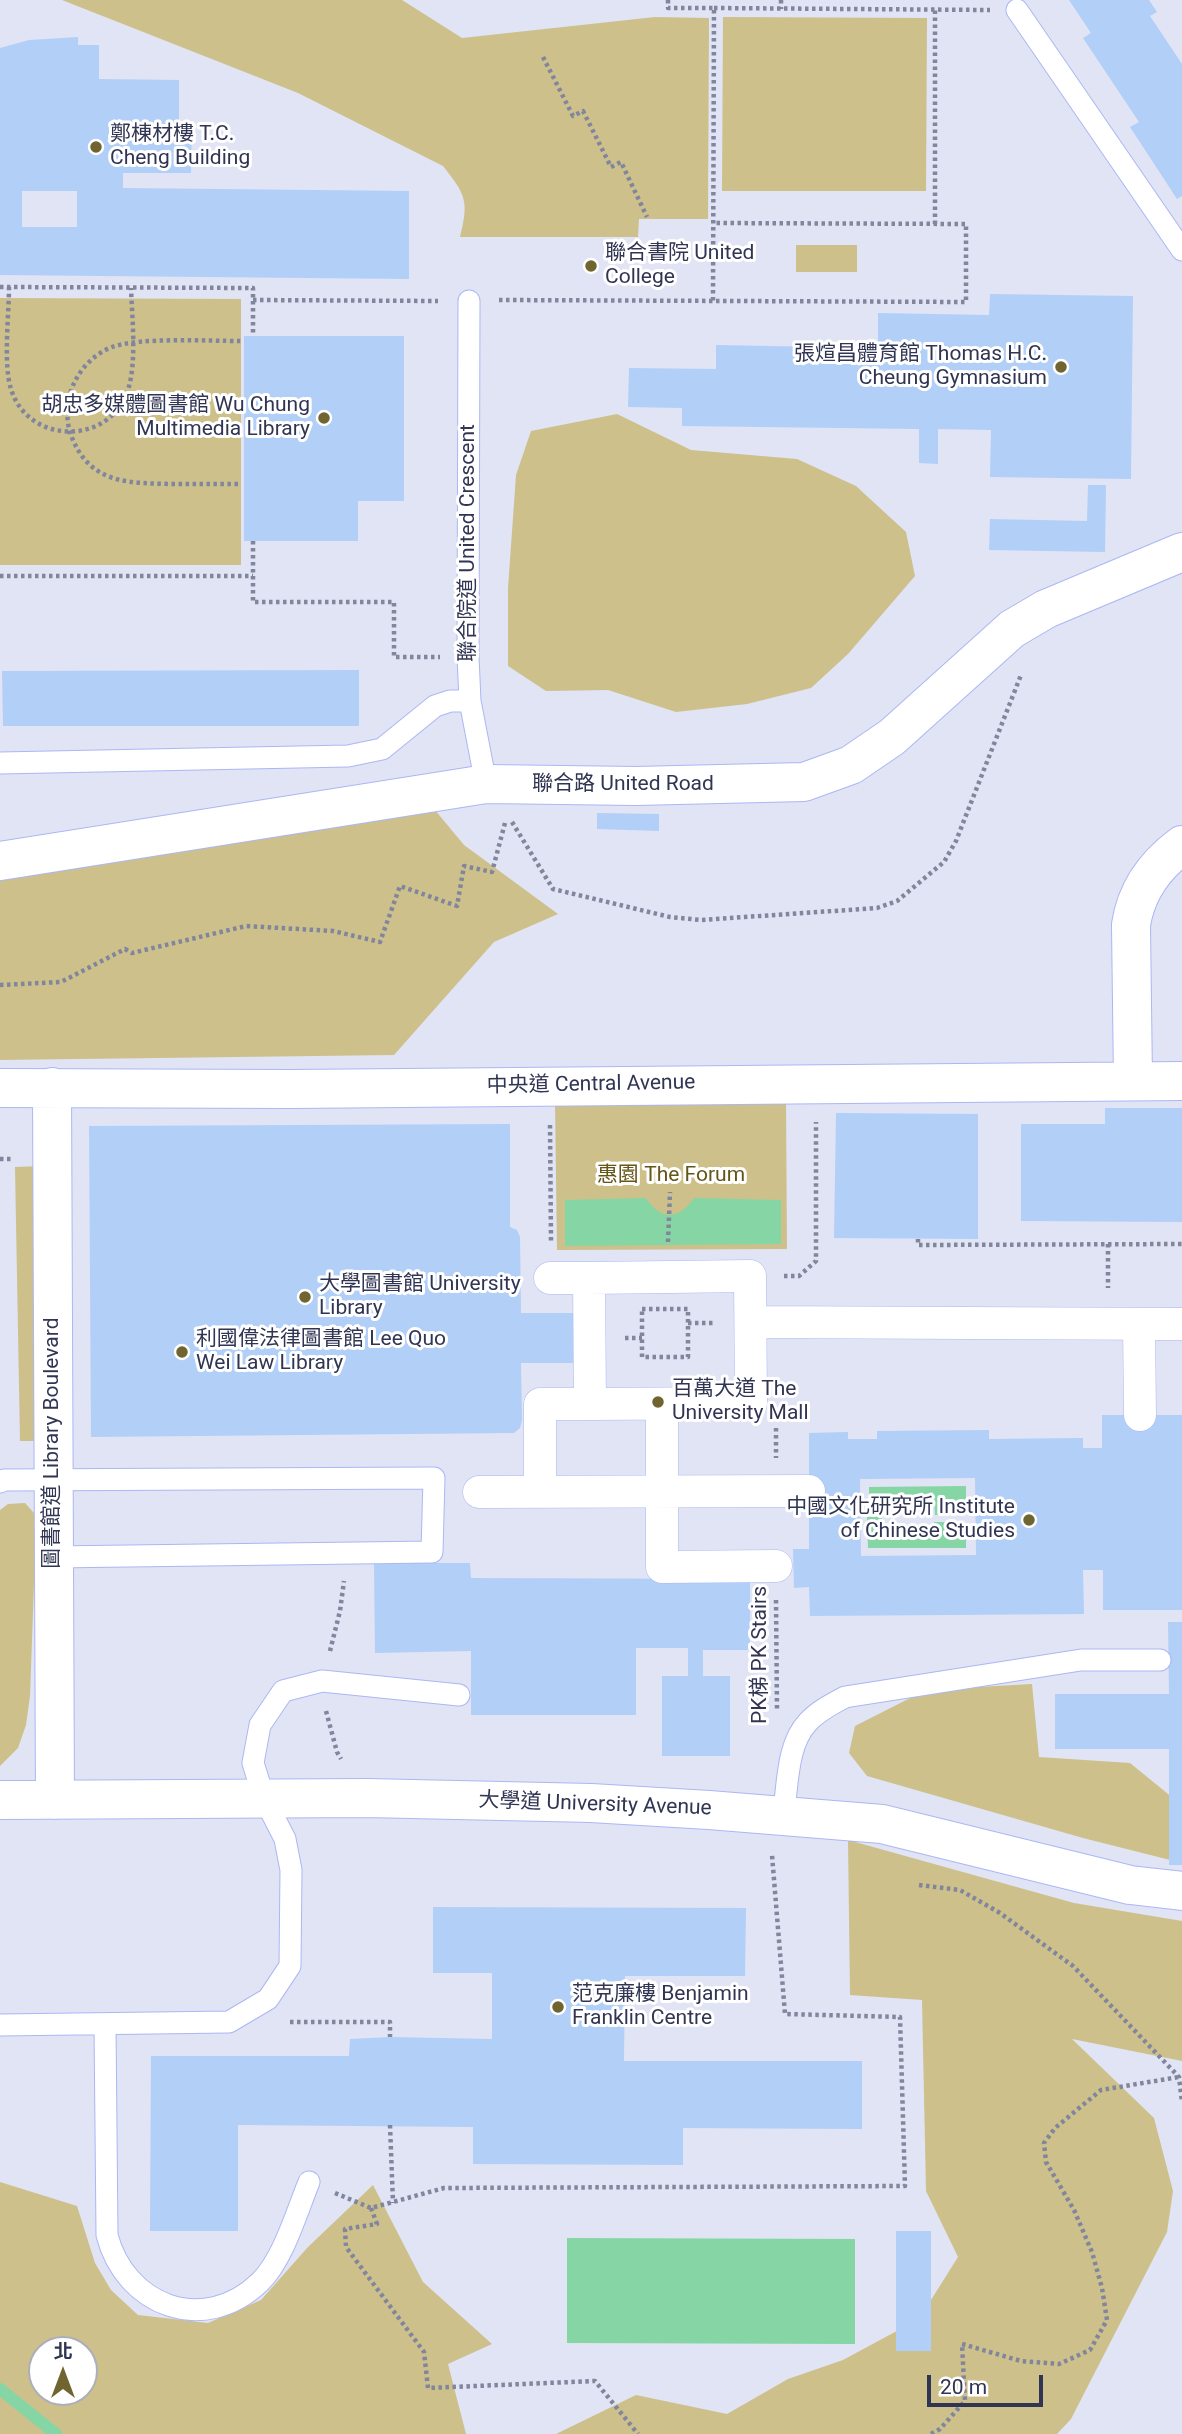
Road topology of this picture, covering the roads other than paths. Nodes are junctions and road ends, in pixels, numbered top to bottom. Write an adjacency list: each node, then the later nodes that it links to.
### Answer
1 (1017, 10): 2 (lane)
2 (1182, 250)
3 (469, 301): 5 (lane, 聯合院道 United Crescent)
4 (1182, 552): 7 (street, 聯合路 United Road)
5 (470, 701): 6 (lane); 7 (lane, 聯合院道 United Crescent)
6 (0, 763)
7 (486, 784): 9 (street, 聯合路 United Road)
8 (1182, 845): 10 (street)
9 (0, 861)
10 (1133, 1081): 11 (street, 中央道 Central Avenue); 12 (street, 中央道 Central Avenue)
11 (1182, 1081)
12 (52, 1087): 13 (street, 中央道 Central Avenue); 22 (street, 圖書館道 Library Boulevard)
13 (0, 1088)
14 (550, 1278): 15 (street)
15 (589, 1278): 16 (street); 19 (street)
16 (751, 1322): 17 (street); 20 (street)
17 (1124, 1324): 18 (street); 21 (street)
18 (1182, 1324)
19 (590, 1404): 20 (street); 26 (street)
20 (662, 1404): 27 (street)
21 (1140, 1415)
22 (54, 1479): 23 (lane); 28 (street, 圖書館道 Library Boulevard); 28 (lane)
23 (0, 1482)
24 (809, 1491): 27 (street)
25 (479, 1492): 26 (street)
26 (540, 1492): 27 (street)
27 (662, 1492): 29 (street)
28 (54, 1557): 34 (street, 圖書館道 Library Boulevard)
29 (776, 1566)
30 (1160, 1660): 35 (lane)
31 (459, 1695): 32 (lane)
32 (264, 1798): 34 (street, 大學道 University Avenue); 35 (street, 大學道 University Avenue); 37 (lane)
33 (0, 1800): 34 (street, 大學道 University Avenue)
34 (55, 1800)
35 (783, 1817): 36 (street, 大學道 University Avenue)
36 (1182, 1891)
37 (105, 2024): 38 (lane); 39 (lane)
38 (0, 2025)
39 (309, 2182)

